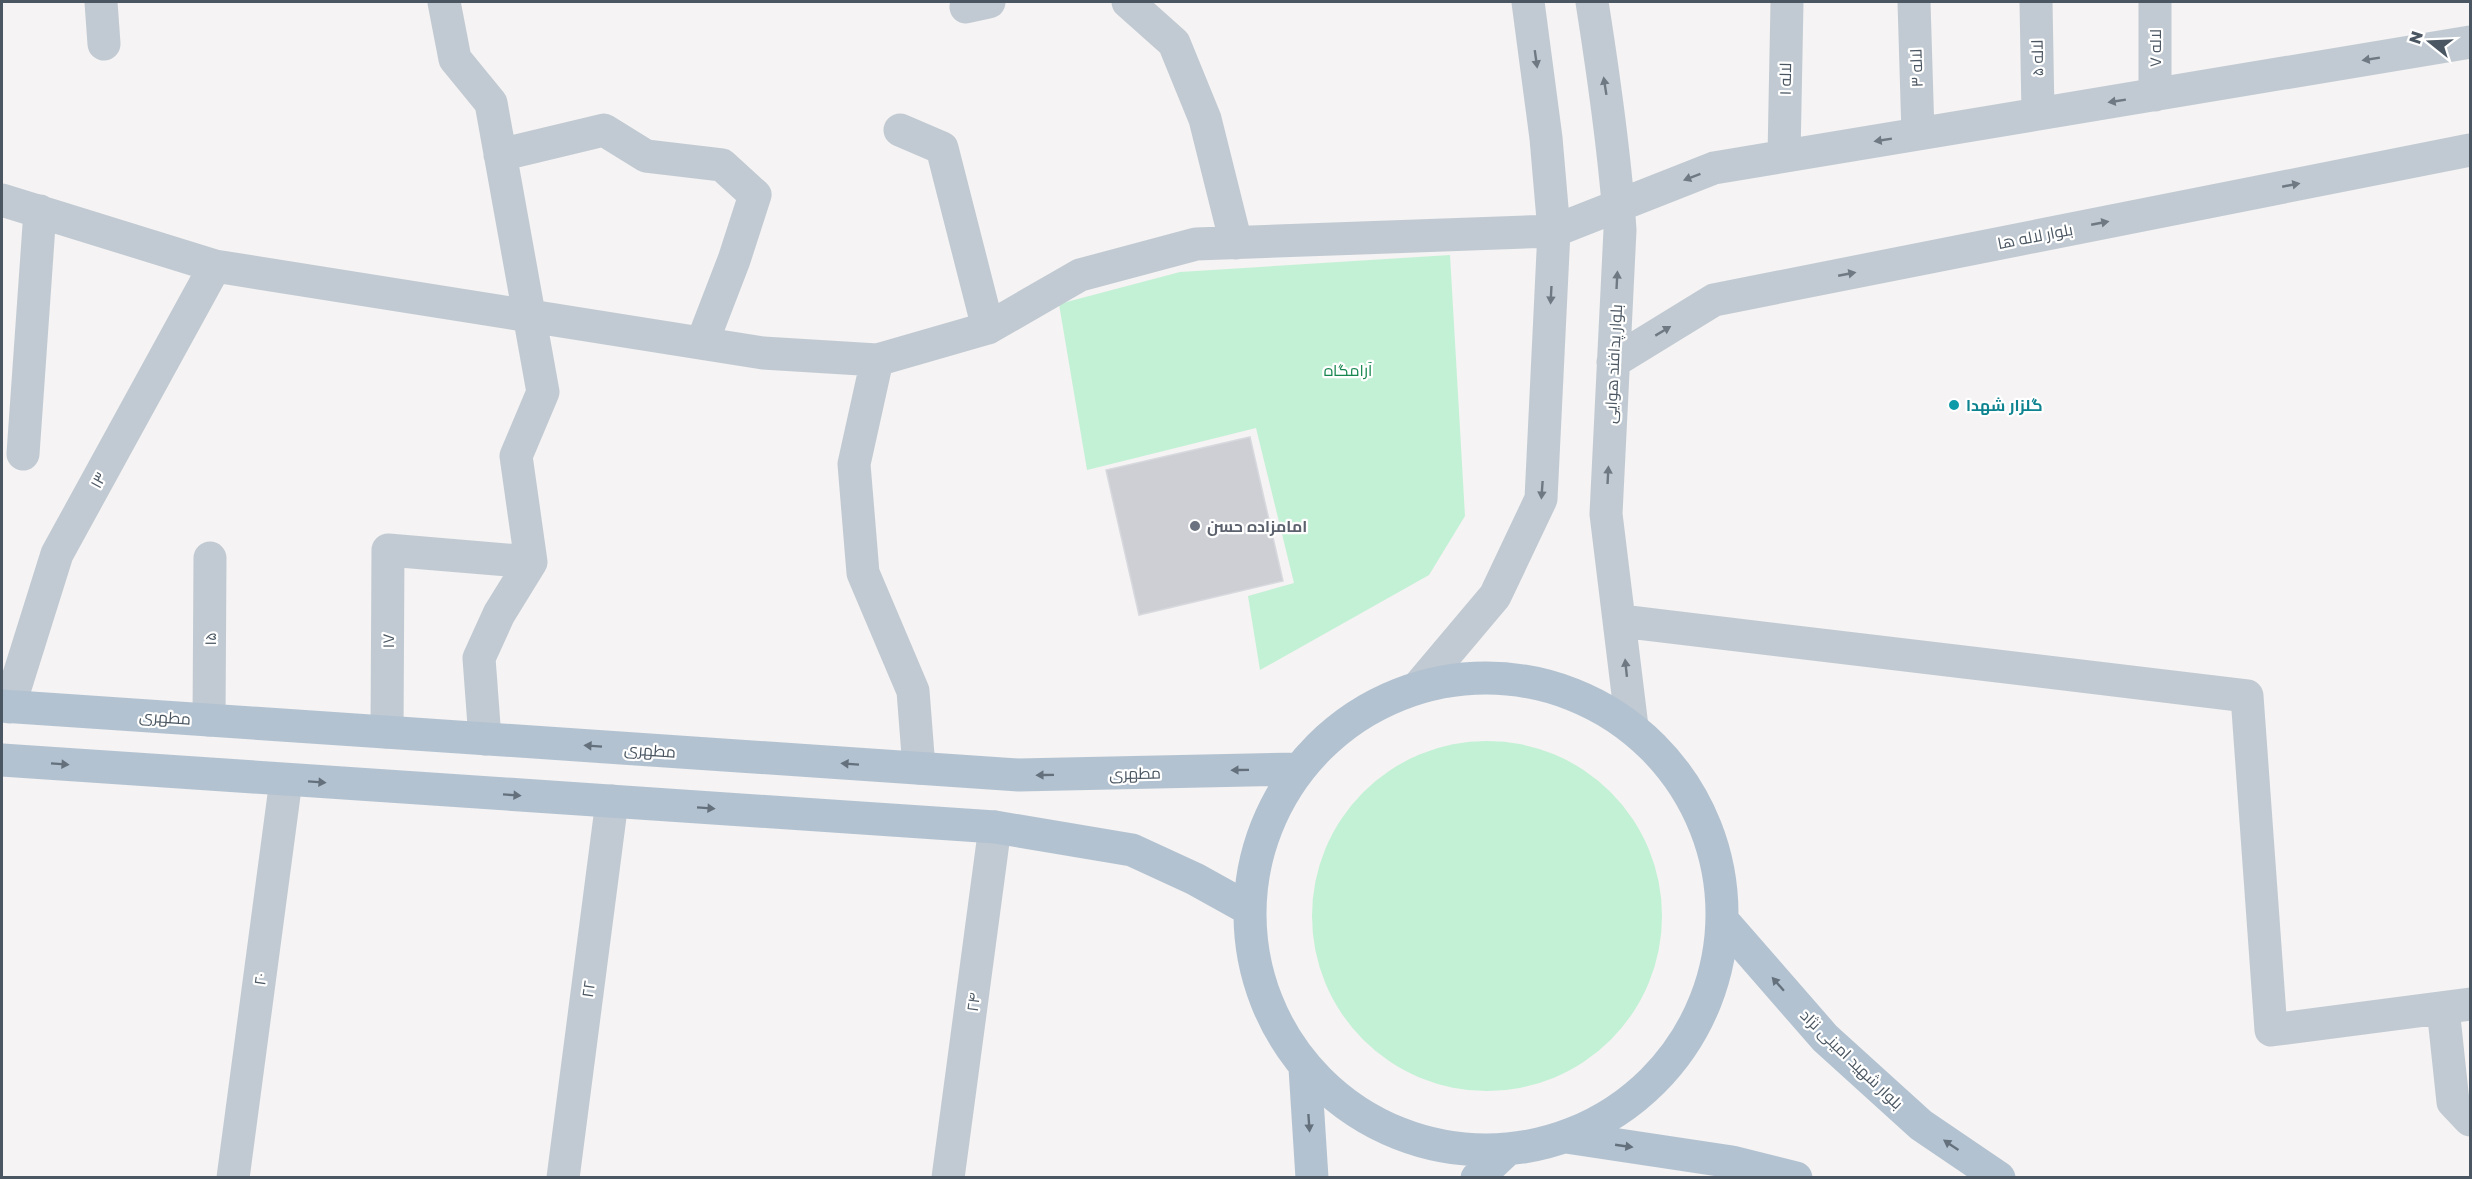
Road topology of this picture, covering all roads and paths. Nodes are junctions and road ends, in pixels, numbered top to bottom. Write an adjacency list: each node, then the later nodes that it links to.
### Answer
1 (101, 2): 11 (street)
2 (444, 2): 17 (street)
3 (1128, 2): 23 (street)
4 (1528, 2): 22 (street, one-way to 22)
5 (1592, 2): 20 (street, بلوار پدافند هوایی, one-way to 5)
6 (1787, 2): 18 (street, لاله ۱)
7 (1914, 2): 15 (street, لاله ۳)
8 (2036, 2): 13 (street, لاله ۵)
9 (2156, 2): 12 (street, لاله ۷)
10 (2470, 42): 12 (street, one-way to 12)
11 (104, 44)
12 (2155, 95): 13 (street, one-way to 13)
13 (2038, 114): 15 (street)
14 (900, 130): 26 (street)
15 (1918, 134): 18 (street, one-way to 18)
16 (2470, 150): 29 (street, بلوار لاله ها, one-way to 16)
17 (500, 155): 25 (street); 27 (street)
18 (1784, 156): 20 (street, one-way to 20)
19 (2, 200): 21 (street)
20 (1618, 205): 22 (street); 29 (street, بلوار پدافند هوایی, one-way to 20)
21 (40, 211): 24 (street); 30 (street)
22 (1554, 231): 23 (street); 34 (street, one-way to 34)
23 (1236, 243): 26 (street)
24 (215, 266): 25 (street); 35 (street, ۱۳)
25 (528, 316): 27 (street); 32 (street)
26 (988, 328): 28 (street)
27 (702, 343): 28 (street)
28 (877, 360): 41 (street)
29 (1613, 362): 33 (street, بلوار پدافند هوایی, one-way to 29)
30 (24, 454)
31 (210, 558): 36 (street, ۱۵)
32 (531, 562): 38 (street, ۱۷); 39 (street)
33 (1621, 621): 37 (street, بلوار پدافند هوایی, one-way to 33); 48 (street)
34 (1420, 685): 37 (main road); 42 (main road)
35 (5, 707): 36 (main road, مطهری)
36 (209, 720): 38 (main road, مطهری)
37 (1632, 727): 47 (main road)
38 (387, 732): 39 (main road, مطهری)
39 (485, 739): 41 (main road, مطهری, one-way to 39)
40 (2, 760): 43 (main road, one-way to 43)
41 (919, 768): 42 (main road, مطهری, one-way to 41)
42 (1298, 769): 46 (main road)
43 (286, 780): 44 (main road, one-way to 44); 53 (street, ۲۰)
44 (612, 801): 45 (main road, one-way to 45); 54 (street, ۲۲)
45 (995, 827): 46 (main road); 55 (street, ۲۴)
46 (1249, 909): 49 (main road)
47 (1723, 921): 51 (main road); 59 (main road, بلوار شهید امینی نژاد, one-way to 47)
48 (2457, 1006): 50 (street)
49 (1305, 1068): 52 (main road); 56 (main road, one-way to 56)
50 (2470, 1120)
51 (1566, 1137): 52 (main road); 58 (main road, one-way to 58)
52 (1507, 1150): 57 (main road)
53 (233, 1178)
54 (563, 1178)
55 (948, 1178)
56 (1312, 1178)
57 (1477, 1178)
58 (1796, 1178)
59 (2000, 1178)

